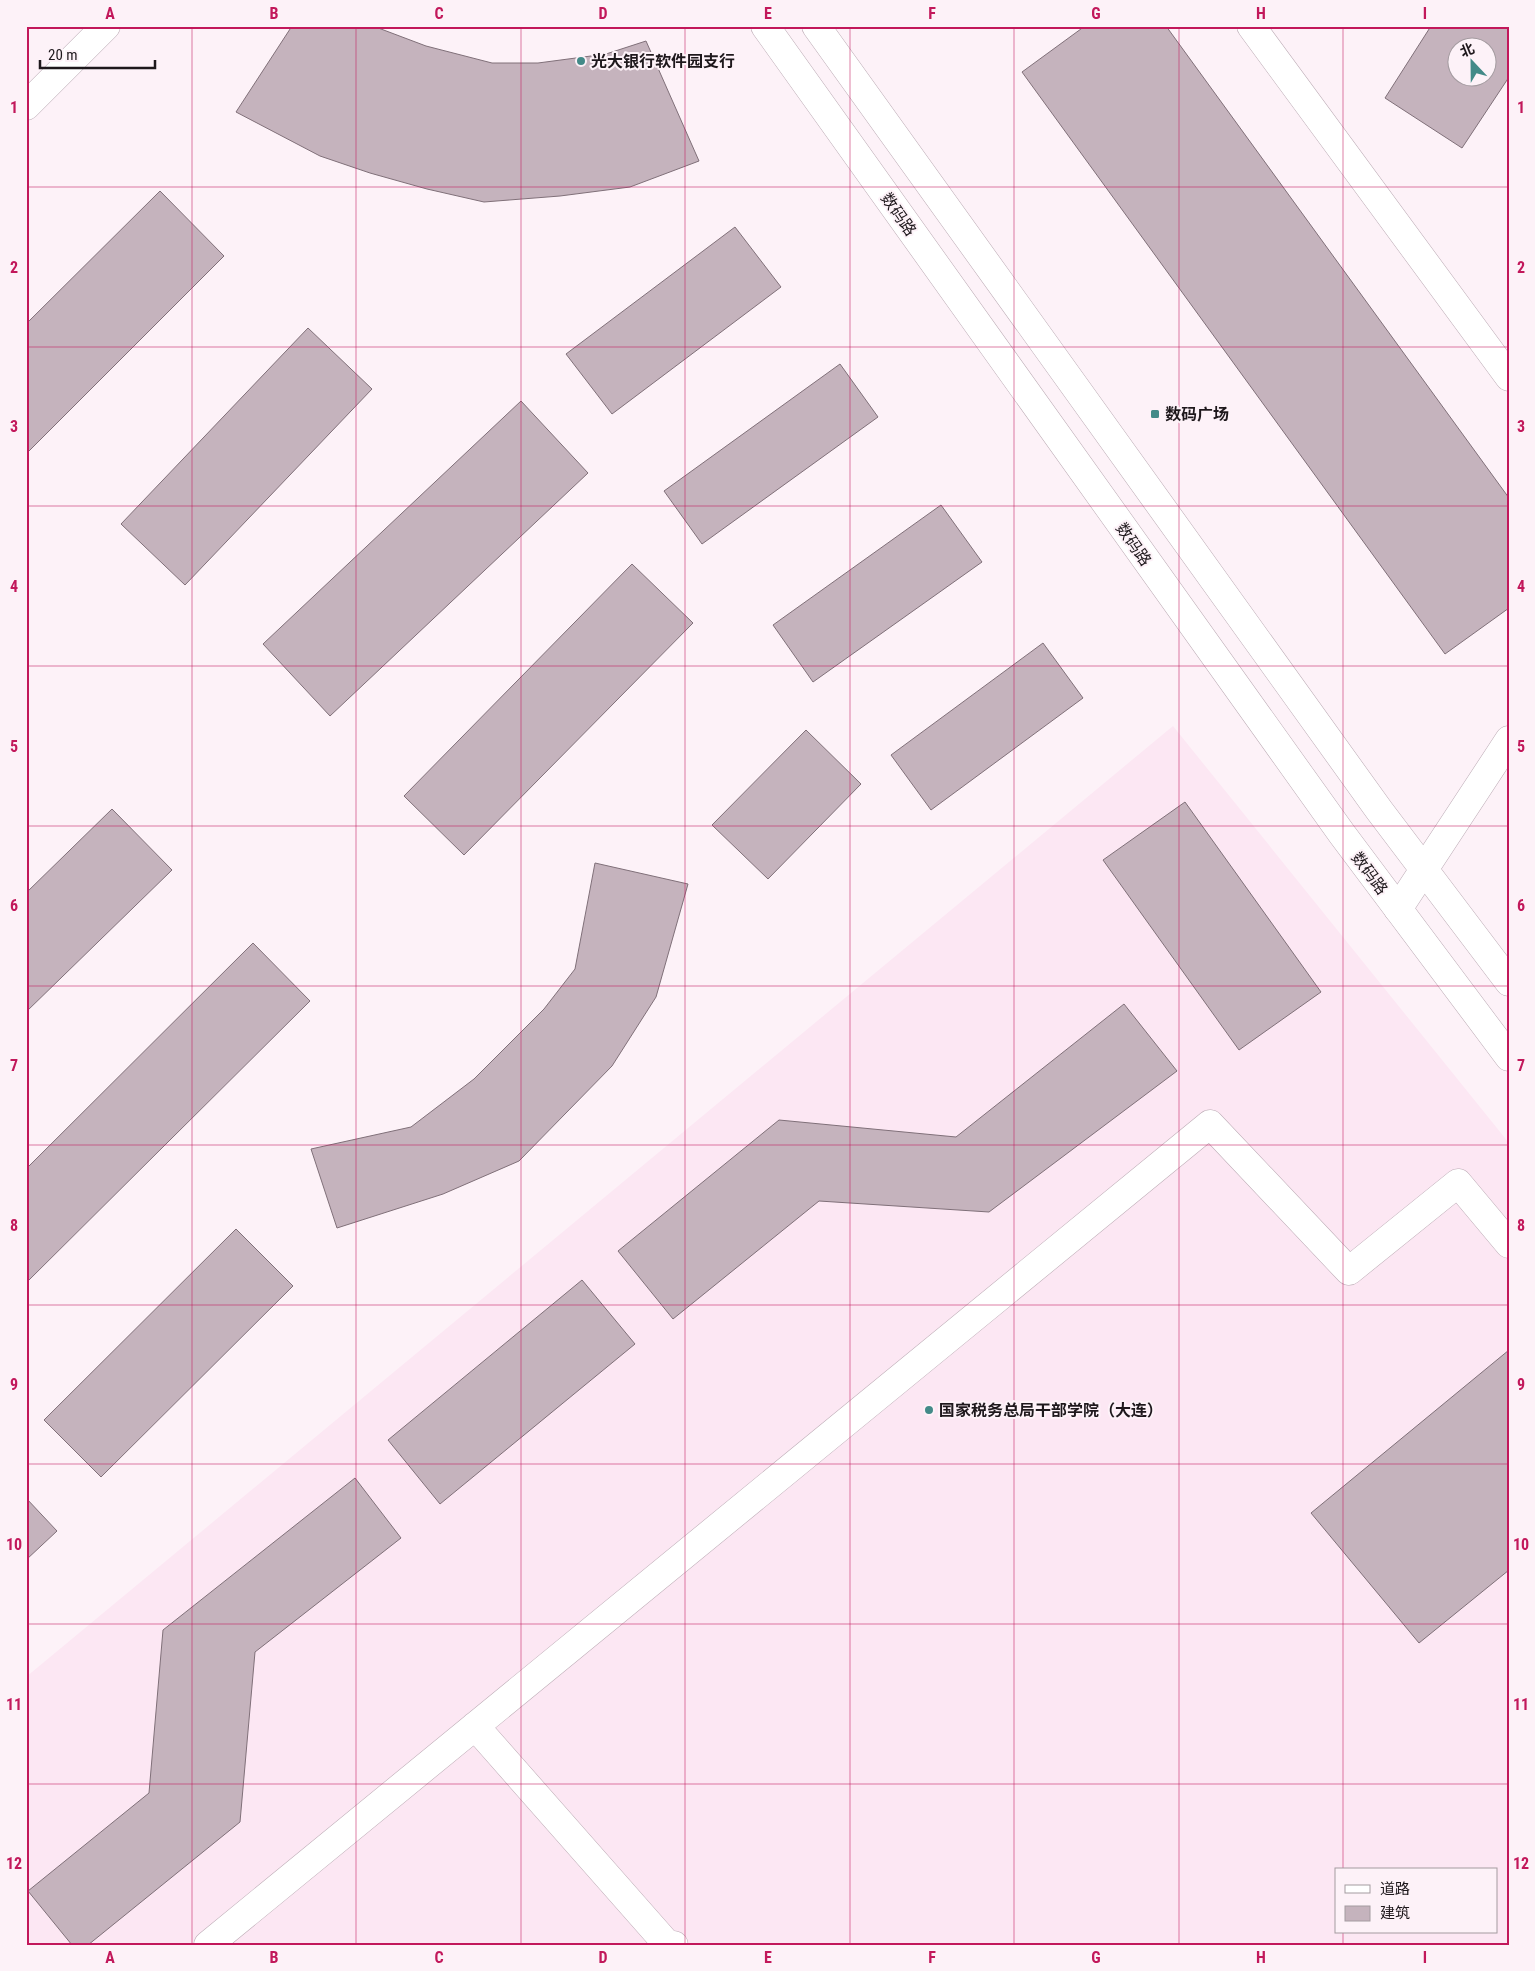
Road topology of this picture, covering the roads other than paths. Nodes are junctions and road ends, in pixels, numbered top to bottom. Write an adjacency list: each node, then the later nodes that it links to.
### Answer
1 (106, 26): 5 (street)
2 (766, 26): 9 (street, 数码路)
3 (816, 26): 8 (street)
4 (1251, 26): 6 (street)
5 (26, 106)
6 (1509, 377)
7 (1509, 740): 8 (street)
8 (1424, 869): 9 (street); 10 (street)
9 (1398, 909): 11 (street, 数码路)
10 (1509, 982)
11 (1509, 1057)
12 (1509, 1244): 13 (street)
13 (475, 1726): 14 (street); 15 (street)
14 (208, 1945)
15 (674, 1945)

